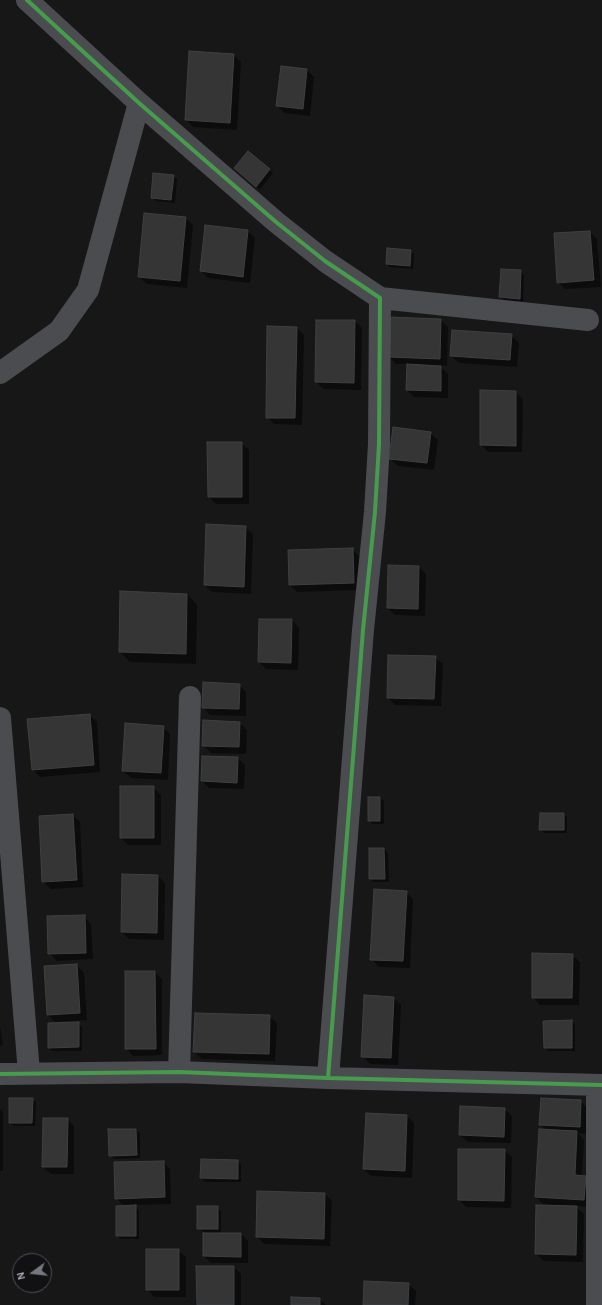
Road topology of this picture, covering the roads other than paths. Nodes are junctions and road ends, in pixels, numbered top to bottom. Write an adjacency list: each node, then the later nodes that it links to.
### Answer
1 (27, 0): 2 (street)
2 (139, 103): 3 (street); 5 (street)
3 (380, 298): 4 (street); 11 (street)
4 (588, 320)
5 (0, 373)
6 (190, 697): 8 (street)
7 (0, 718): 9 (street)
8 (179, 1072): 9 (street); 11 (street)
9 (29, 1073): 10 (street)
10 (0, 1074)
11 (328, 1078): 12 (street)
12 (600, 1085): 13 (street)
13 (597, 1305)

